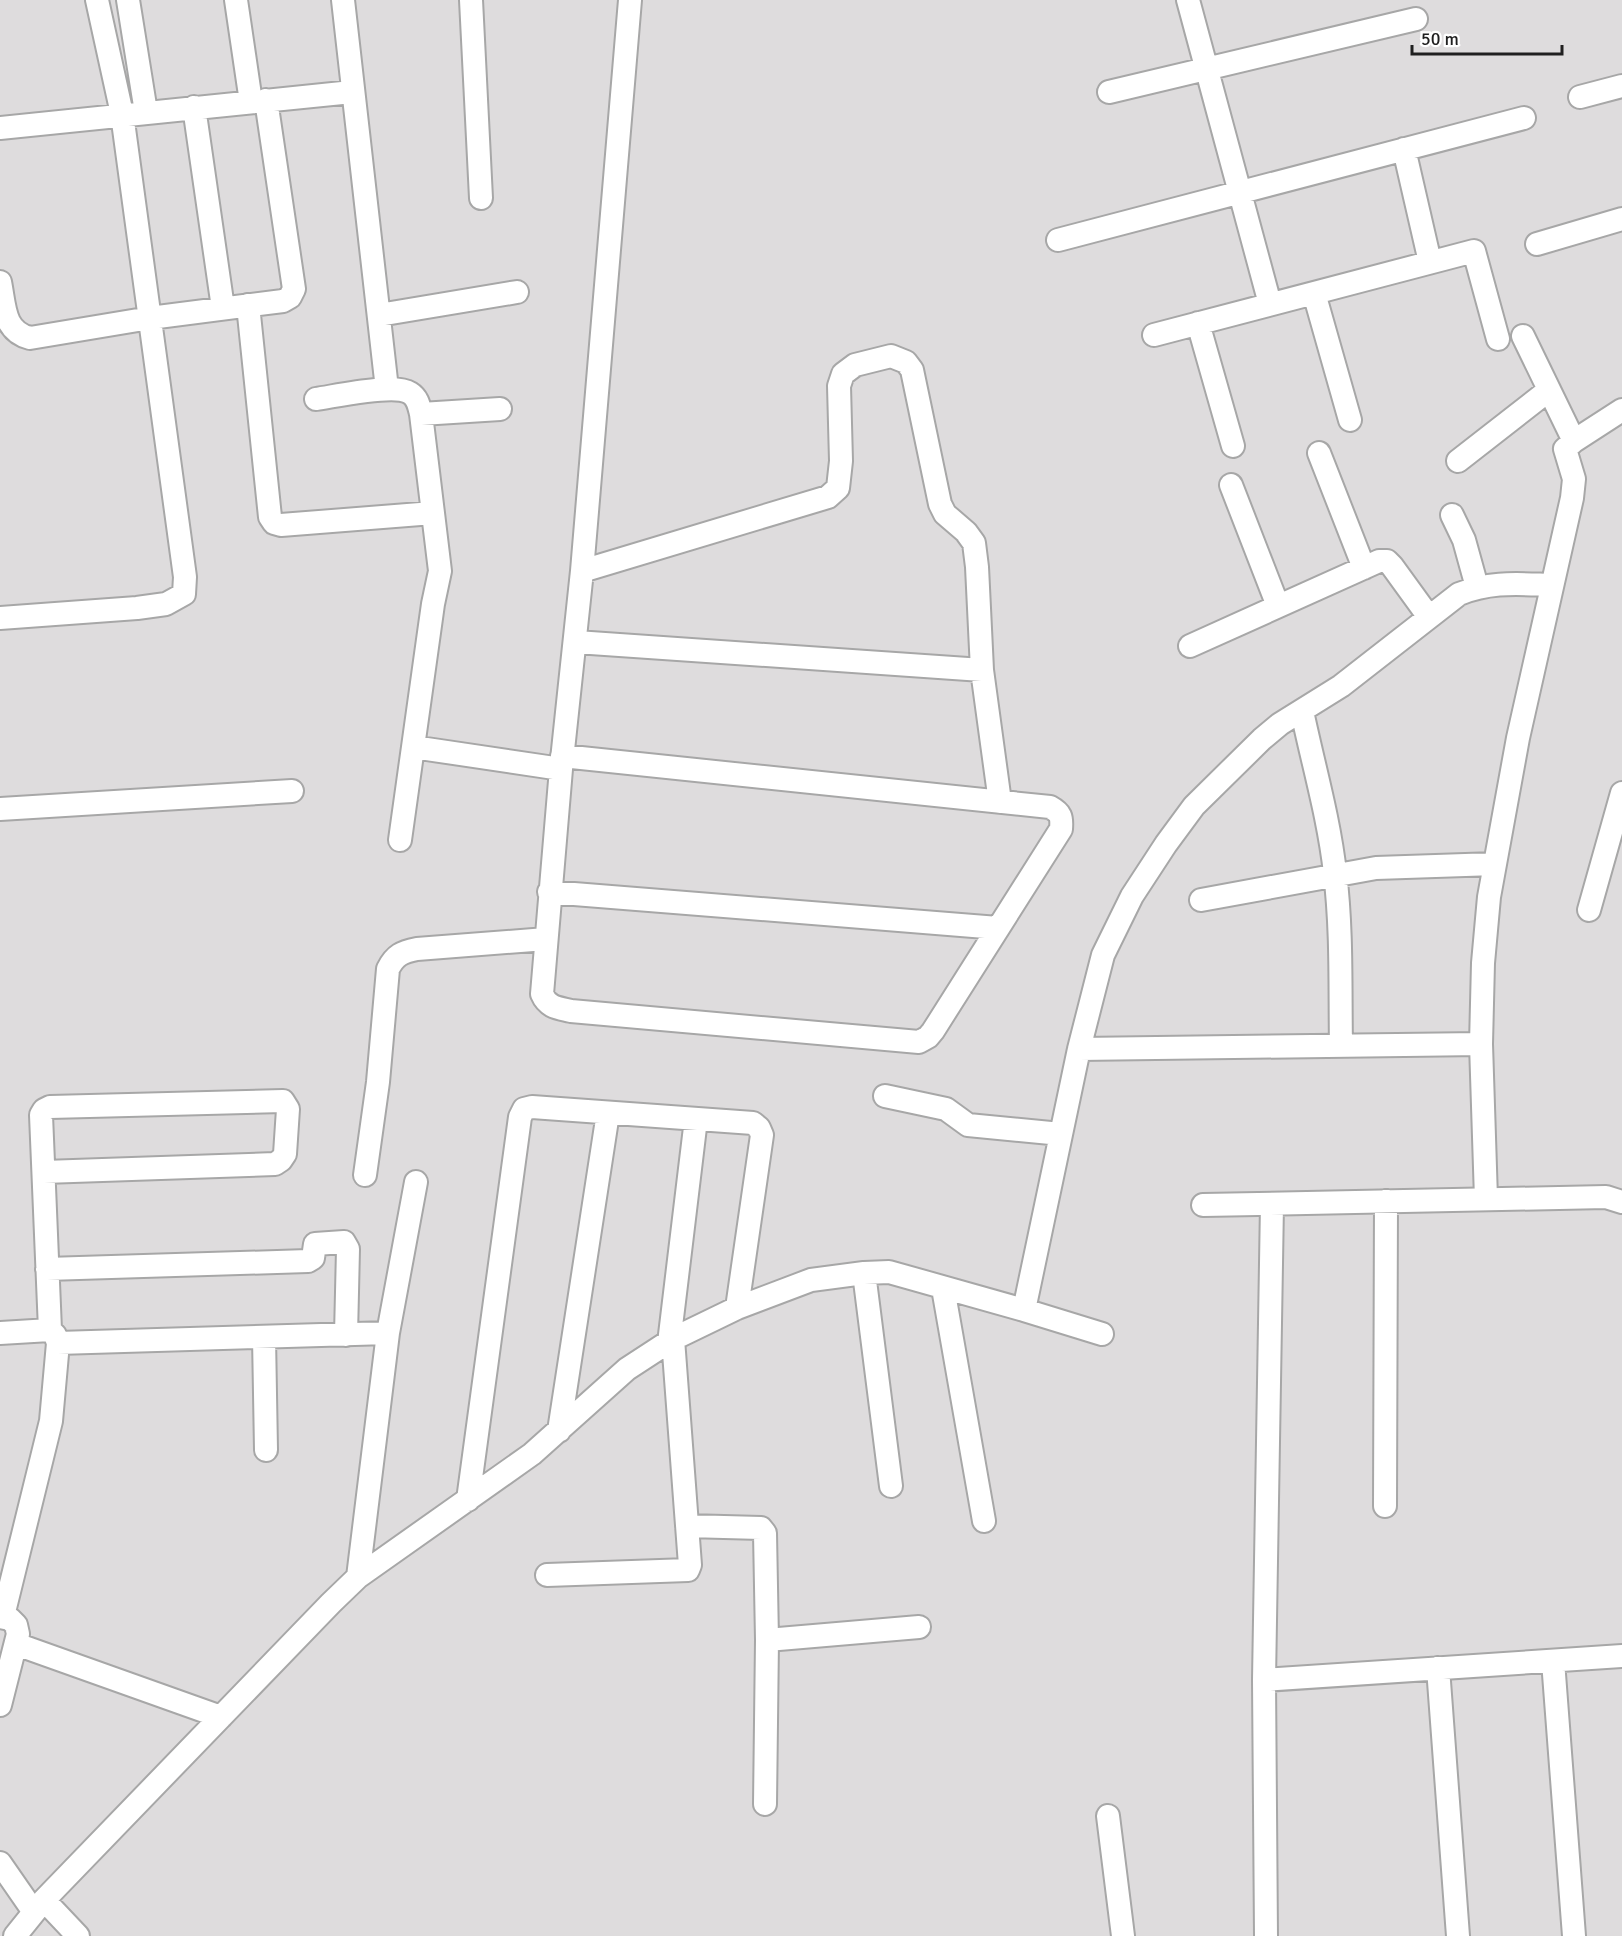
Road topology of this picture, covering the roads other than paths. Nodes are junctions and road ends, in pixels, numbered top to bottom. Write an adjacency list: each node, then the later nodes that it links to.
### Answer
1 (97, 0): 17 (street)
2 (128, 0): 16 (street)
3 (236, 0): 14 (street)
4 (343, 0): 11 (street)
5 (471, 0): 22 (street)
6 (630, 0): 54 (street)
7 (1188, 0): 9 (street)
8 (1416, 19): 9 (street)
9 (1207, 69): 12 (street); 21 (street)
10 (1622, 86): 13 (street)
11 (352, 92): 14 (street); 33 (street)
12 (1109, 92)
13 (1580, 97)
14 (259, 101): 15 (street); 31 (street)
15 (194, 107): 16 (street); 32 (street)
16 (146, 112): 17 (street)
17 (122, 114): 19 (street); 34 (street)
18 (1524, 118): 20 (street)
19 (0, 128)
20 (1404, 149): 21 (street); 26 (street)
21 (1240, 192): 24 (street); 30 (street)
22 (482, 198)
23 (1622, 219): 25 (street)
24 (1058, 240)
25 (1536, 244)
26 (1430, 262): 29 (street); 38 (street)
27 (0, 282): 34 (street)
28 (517, 292): 33 (street)
29 (1314, 293): 30 (street); 45 (street)
30 (1270, 304): 35 (street)
31 (248, 305): 32 (street); 51 (street)
32 (223, 308): 34 (street)
33 (379, 315): 39 (street)
34 (150, 318): 59 (street)
35 (1198, 323): 36 (street); 47 (street)
36 (1154, 335)
37 (1523, 336): 40 (street)
38 (1498, 339)
39 (387, 389): 41 (street); 44 (street)
40 (1549, 390): 46 (street); 49 (street)
41 (316, 399)
42 (500, 409): 44 (street)
43 (1622, 410): 46 (street)
44 (421, 414): 51 (street)
45 (1350, 420)
46 (1574, 441): 55 (street)
47 (1233, 446)
48 (1318, 453): 53 (street)
49 (1458, 460)
50 (1231, 485): 57 (street)
51 (433, 513): 64 (street)
52 (1452, 515): 56 (street)
53 (1364, 568): 57 (street); 58 (street)
54 (582, 571): 60 (street); 62 (street)
55 (1552, 585): 56 (street); 71 (street)
56 (1477, 587): 58 (street)
57 (1278, 606): 61 (street)
58 (1429, 617): 63 (street)
59 (0, 618)
60 (576, 642): 62 (street); 65 (street)
61 (1190, 646)
62 (982, 670): 68 (street)
63 (1302, 711): 72 (street); 80 (street)
64 (413, 747): 65 (street); 70 (street)
65 (562, 763): 68 (street); 73 (street)
66 (292, 791): 69 (street)
67 (1622, 793): 75 (street)
68 (1000, 802): 76 (street)
69 (0, 809)
70 (400, 840)
71 (1495, 864): 72 (street); 78 (street)
72 (1336, 877): 74 (street); 79 (street)
73 (549, 892): 76 (street); 77 (street)
74 (1201, 900)
75 (1589, 910)
76 (998, 928): 77 (street)
77 (546, 939): 86 (street)
78 (1481, 1044): 79 (street); 88 (street)
79 (1341, 1046): 80 (street)
80 (1079, 1049): 84 (street)
81 (885, 1096): 84 (street)
82 (608, 1113): 83 (street); 105 (street); 108 (street)
83 (696, 1119): 96 (street); 104 (street)
84 (1061, 1134): 97 (street)
85 (44, 1172): 85 (street); 93 (street)
86 (365, 1175)
87 (416, 1182): 99 (street)
88 (1486, 1199): 89 (street); 90 (street)
89 (1386, 1201): 91 (street); 109 (street)
90 (1622, 1202)
91 (1272, 1204): 92 (street); 121 (street)
92 (1203, 1205)
93 (47, 1269): 101 (street); 102 (street)
94 (864, 1273): 95 (street); 96 (street); 107 (street)
95 (943, 1288): 97 (street); 110 (street)
96 (737, 1308): 104 (street)
97 (1024, 1310): 100 (street)
98 (0, 1333): 102 (street)
99 (388, 1333): 101 (street); 113 (street)
100 (1102, 1334)
101 (346, 1335): 103 (street)
102 (54, 1337): 103 (street); 114 (street)
103 (264, 1337): 106 (street)
104 (671, 1341): 105 (street); 111 (street)
105 (559, 1431): 108 (street)
106 (266, 1450)
107 (891, 1486)
108 (468, 1500): 113 (street)
109 (1385, 1506)
110 (984, 1521)
111 (687, 1526): 112 (street); 116 (street)
112 (547, 1575)
113 (358, 1577): 123 (street)
114 (2, 1617): 117 (street)
115 (919, 1627): 116 (street)
116 (767, 1640): 124 (street)
117 (16, 1644): 122 (street); 123 (street)
118 (1622, 1656): 119 (street)
119 (1553, 1661): 120 (street); 133 (street)
120 (1438, 1668): 121 (street); 132 (street)
121 (1264, 1680): 131 (street)
122 (0, 1705)
123 (221, 1717): 127 (street)
124 (765, 1804)
125 (1108, 1816): 130 (street)
126 (0, 1863): 127 (street)
127 (39, 1906): 128 (street); 129 (street)
128 (15, 1936)
129 (78, 1936)
130 (1123, 1936)
131 (1266, 1936)
132 (1458, 1936)
133 (1574, 1936)

